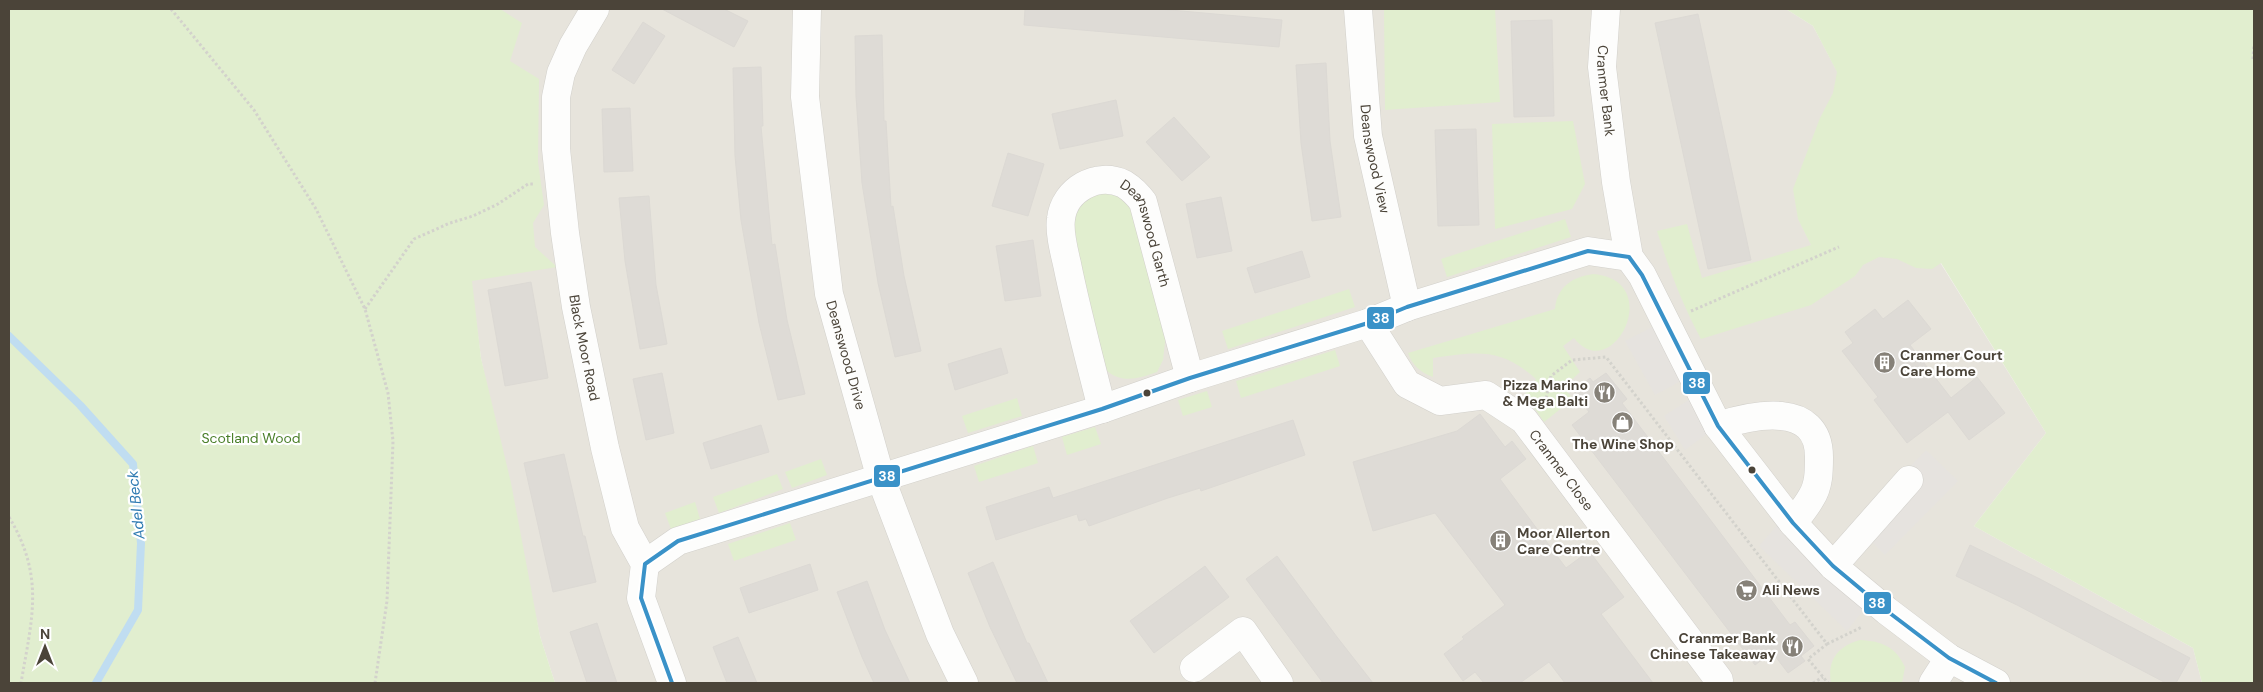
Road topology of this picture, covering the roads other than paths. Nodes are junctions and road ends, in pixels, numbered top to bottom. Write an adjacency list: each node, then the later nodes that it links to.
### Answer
1 (595, 9): 14 (street, Black Moor Road)
2 (808, 9): 11 (street, Deanswood Drive)
3 (1358, 9): 6 (street, Deanswood View)
4 (1606, 9): 5 (street, Cranmer Bank)
5 (1629, 257): 6 (street); 10 (street, Cranmer Bank)
6 (1407, 307): 7 (street)
7 (1368, 323): 8 (street); 18 (street, Cranmer Close)
8 (1190, 378): 9 (street); 9 (street, Deanswood Garth)
9 (1102, 409): 11 (street)
10 (1718, 426): 13 (street, Cranmer Bank); 13 (street)
11 (881, 479): 14 (street); 20 (street, Deanswood Drive)
12 (1908, 480): 15 (street)
13 (1792, 523): 15 (street, Cranmer Bank)
14 (645, 564): 19 (street)
15 (1833, 566): 16 (street, Cranmer Bank)
16 (1949, 658): 22 (street); 23 (street, Cranmer Bank)
17 (1194, 668): 21 (street)
18 (1719, 680)
19 (672, 683)
20 (964, 683)
21 (1279, 683)
22 (1933, 683)
23 (1996, 683)

